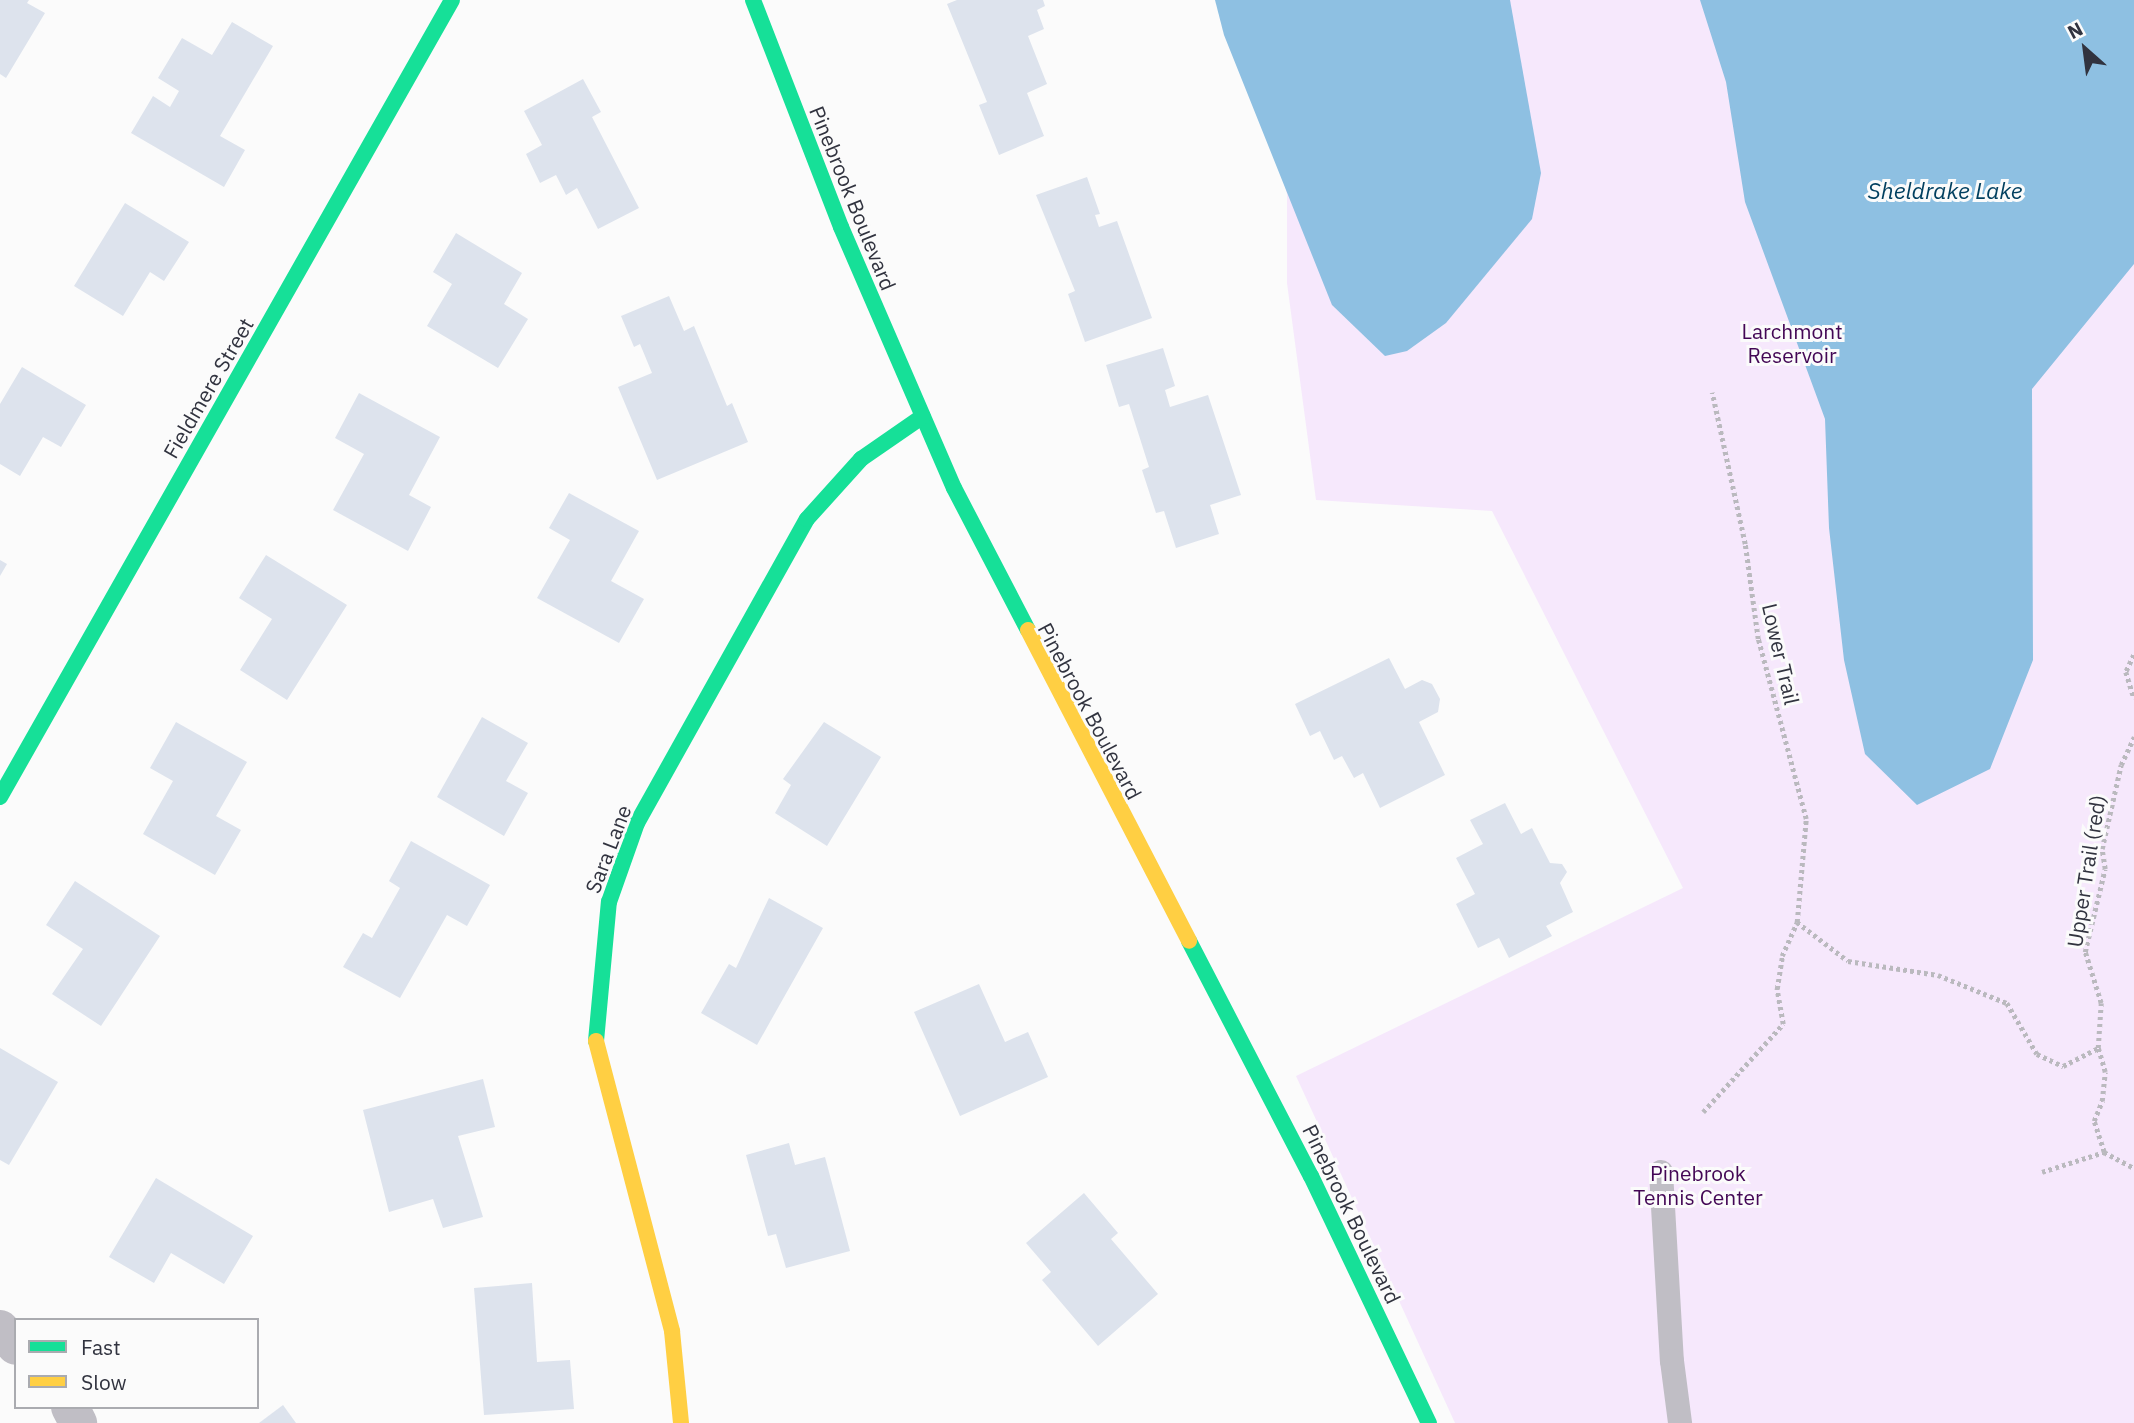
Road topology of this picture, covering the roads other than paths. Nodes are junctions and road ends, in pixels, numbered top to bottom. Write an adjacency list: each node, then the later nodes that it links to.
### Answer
1 (452, 0): 4 (street, Fieldmere Street)
2 (753, 0): 3 (street, Pinebrook Boulevard)
3 (923, 416): 8 (street, Sara Lane); 9 (street, Pinebrook Boulevard)
4 (0, 797)
5 (1661, 1172): 10 (lane)
6 (0, 1329): 7 (street)
7 (14, 1344)
8 (681, 1423)
9 (1429, 1423)
10 (1680, 1423)

